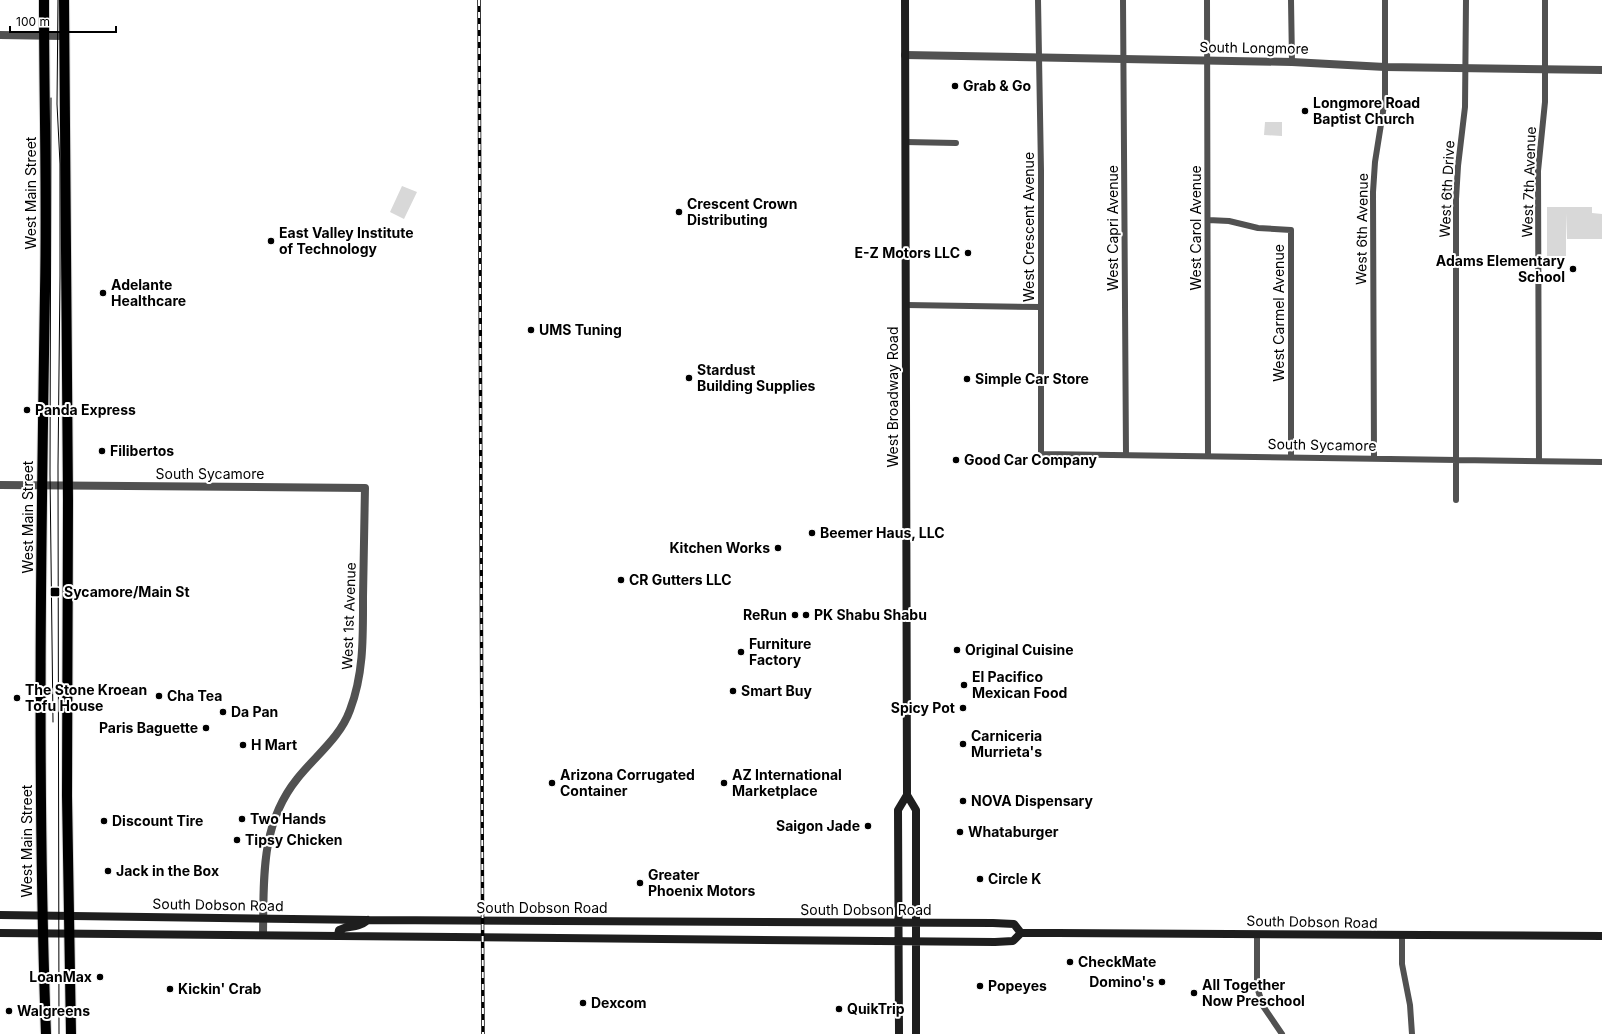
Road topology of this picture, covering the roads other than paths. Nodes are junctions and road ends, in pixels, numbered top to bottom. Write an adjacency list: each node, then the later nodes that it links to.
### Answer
1 (44, 0): 12 (main road, West Main Street)
2 (64, 0): 13 (main road)
3 (905, 0): 14 (main road, West Broadway Road)
4 (1038, 0): 15 (street, West Crescent Avenue)
5 (1123, 0): 16 (street, West Capri Avenue)
6 (1207, 0): 17 (street, West Carol Avenue)
7 (1291, 0): 18 (street)
8 (1385, 0): 19 (street, West 6th Avenue)
9 (1466, 0): 20 (street, West 6th Drive)
10 (1545, 0): 21 (street, West 7th Avenue)
11 (0, 35): 12 (street)
12 (44, 36): 13 (street); 37 (main road, West Main Street)
13 (59, 36): 38 (main road)
14 (905, 55): 15 (street, South Longmore); 23 (main road, West Broadway Road)
15 (1039, 57): 16 (street, South Longmore); 27 (street, West Crescent Avenue)
16 (1124, 59): 17 (street, South Longmore); 29 (street, West Capri Avenue)
17 (1208, 60): 18 (street, South Longmore); 25 (street, West Carol Avenue)
18 (1292, 62): 19 (street, South Longmore)
19 (1385, 67): 20 (street, South Longmore); 32 (street, West 6th Avenue)
20 (1466, 68): 21 (street, South Longmore); 33 (street, West 6th Drive)
21 (1545, 69): 22 (street, South Longmore); 34 (street, West 7th Avenue)
22 (1602, 70)
23 (906, 142): 24 (street); 26 (main road, West Broadway Road)
24 (956, 143)
25 (1208, 220): 30 (street, West Carol Avenue); 31 (street, West Carmel Avenue)
26 (906, 305): 27 (street); 41 (main road, West Broadway Road)
27 (1041, 307): 28 (street, West Crescent Avenue)
28 (1041, 454): 29 (street, South Sycamore)
29 (1126, 455): 30 (street, South Sycamore)
30 (1208, 456): 31 (street, South Sycamore)
31 (1291, 457): 32 (street, South Sycamore)
32 (1374, 458): 33 (street, South Sycamore)
33 (1457, 460): 34 (street, South Sycamore); 40 (street, West 6th Drive)
34 (1539, 461): 35 (street, South Sycamore)
35 (1602, 462)
36 (0, 485): 37 (street, South Sycamore)
37 (42, 486): 38 (street, South Sycamore); 43 (main road, West Main Street)
38 (67, 486): 39 (street, South Sycamore); 44 (main road)
39 (365, 488): 45 (street, West 1st Avenue)
40 (1456, 500)
41 (906, 795): 47 (main road, West Broadway Road); 48 (main road)
42 (0, 915): 43 (main road, South Dobson Road)
43 (42, 915): 44 (main road, South Dobson Road); 51 (main road, West Main Street)
44 (70, 915): 45 (main road, South Dobson Road); 52 (main road)
45 (264, 919): 46 (main road, South Dobson Road); 53 (street, West 1st Avenue)
46 (368, 920): 47 (main road, South Dobson Road); 55 (main road)
47 (898, 923): 48 (main road, South Dobson Road); 58 (main road, West Broadway Road)
48 (917, 923): 50 (main road, South Dobson Road); 59 (main road)
49 (0, 933): 51 (main road, South Dobson Road)
50 (1021, 933): 54 (main road, South Dobson Road); 59 (main road, South Dobson Road)
51 (42, 934): 52 (main road, South Dobson Road); 60 (main road, West Main Street)
52 (70, 934): 53 (main road, South Dobson Road); 61 (main road)
53 (263, 934): 55 (main road, South Dobson Road)
54 (1257, 934): 56 (main road, South Dobson Road); 64 (street)
55 (338, 935): 58 (main road, South Dobson Road)
56 (1402, 936): 57 (main road, South Dobson Road); 65 (street)
57 (1602, 936)
58 (898, 941): 59 (main road, South Dobson Road); 62 (main road, West Broadway Road)
59 (917, 941): 63 (main road)
60 (46, 1034)
61 (71, 1034)
62 (899, 1034)
63 (916, 1034)
64 (1282, 1034)
65 (1412, 1034)

